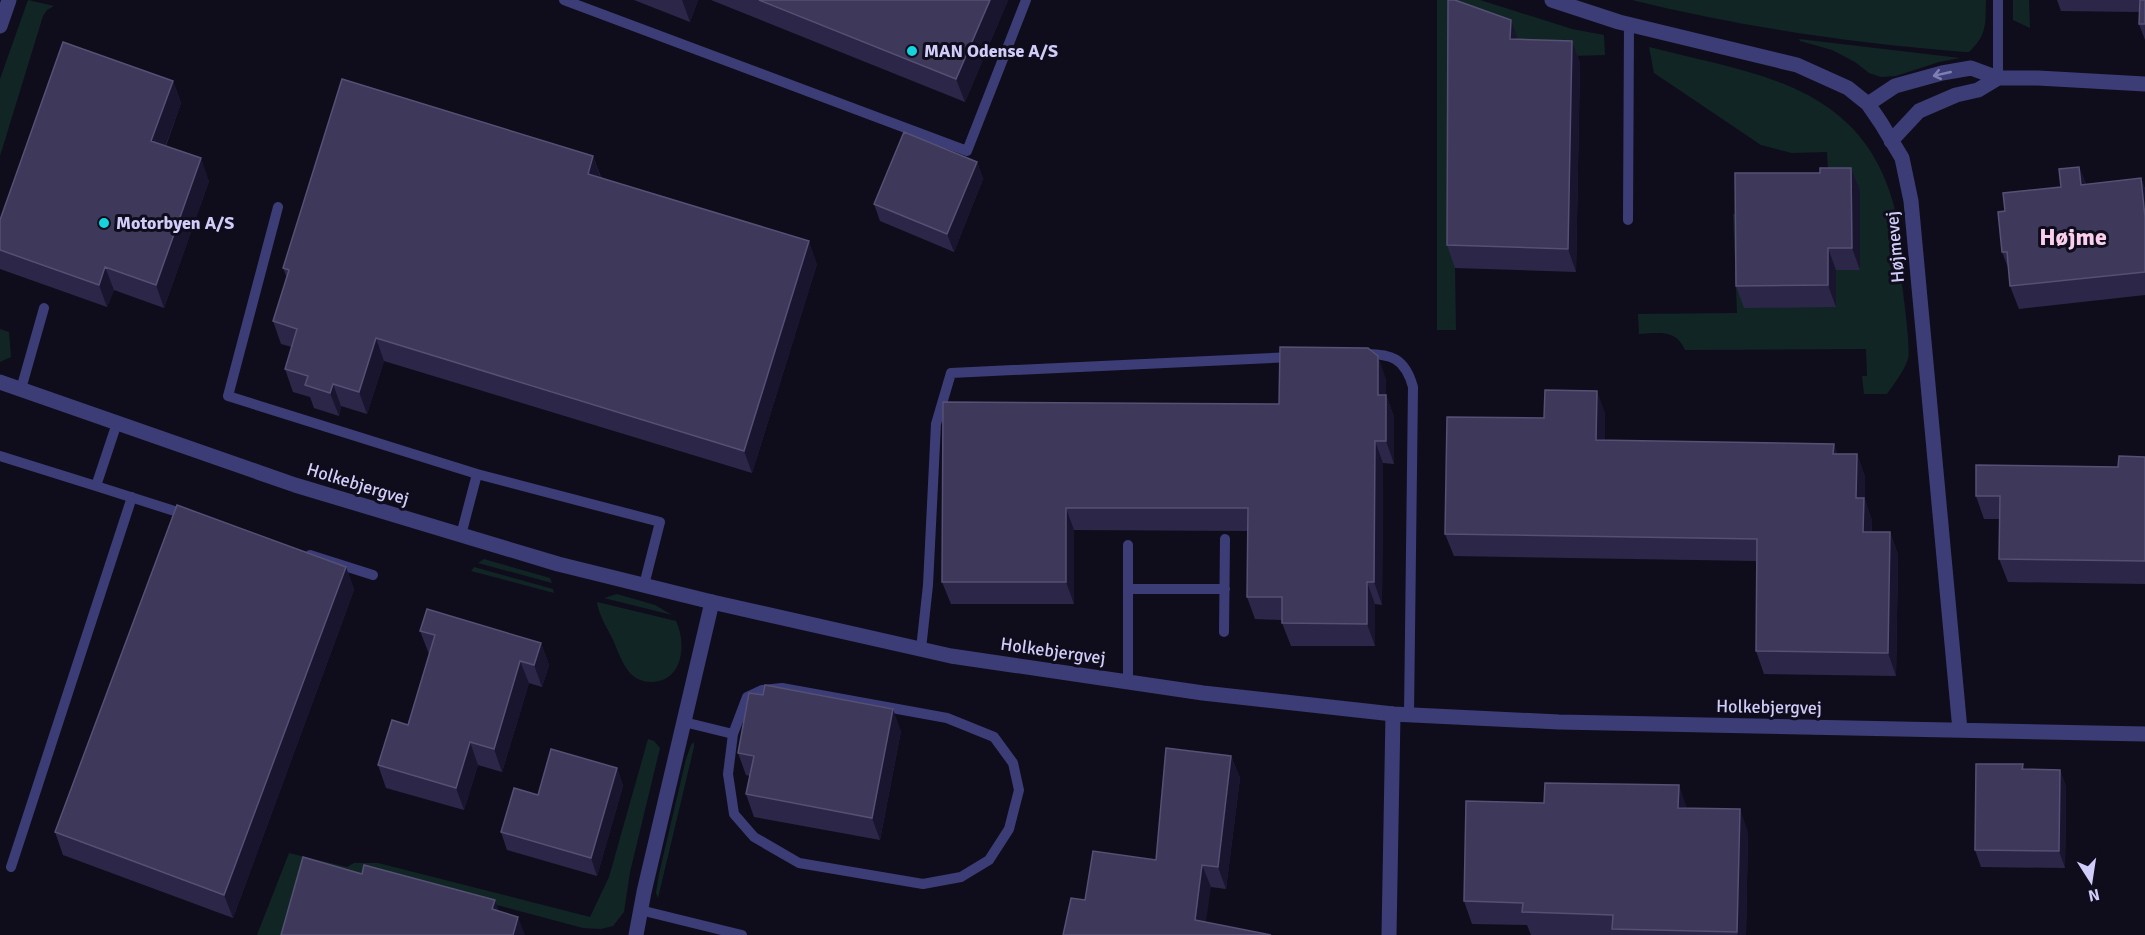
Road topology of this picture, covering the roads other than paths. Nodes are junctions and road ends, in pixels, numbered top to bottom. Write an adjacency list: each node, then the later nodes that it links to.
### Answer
1 (9, 0): 7 (street)
2 (564, 0): 3 (lane)
3 (1026, 0)
4 (1552, 0): 6 (street, Højmevej)
5 (1998, 0): 8 (lane)
6 (1629, 24): 10 (street, Højmevej); 13 (lane)
7 (0, 26)
8 (1998, 78): 9 (street); 10 (street, one-way to 10); 11 (street)
9 (2145, 84)
10 (1868, 104): 11 (street, Højmevej)
11 (1891, 141): 40 (street, Højmevej)
12 (278, 207): 21 (lane)
13 (1628, 220)
14 (44, 308): 18 (lane)
15 (1356, 354): 38 (lane)
16 (1308, 357): 35 (lane)
17 (0, 382): 18 (street, Holkebjergvej)
18 (21, 389): 19 (street, Holkebjergvej)
19 (117, 423): 22 (lane); 25 (street, Holkebjergvej)
20 (0, 456): 22 (lane)
21 (477, 474): 25 (lane); 30 (lane)
22 (96, 486): 23 (lane)
23 (132, 497): 24 (lane); 43 (lane)
24 (198, 519)
25 (460, 535): 30 (street, Holkebjergvej)
26 (1225, 539): 32 (lane)
27 (1128, 544): 31 (lane)
28 (296, 550): 29 (lane)
29 (373, 575)
30 (644, 585): 33 (street, Holkebjergvej)
31 (1128, 589): 32 (lane); 36 (lane)
32 (1225, 589): 34 (lane)
33 (712, 602): 35 (street, Holkebjergvej); 39 (street)
34 (1224, 632)
35 (921, 649): 36 (street, Holkebjergvej)
36 (1128, 682): 37 (street, Holkebjergvej)
37 (1393, 714): 38 (street, Holkebjergvej); 47 (street)
38 (1409, 715): 40 (street, Holkebjergvej)
39 (684, 722): 41 (lane); 44 (street)
40 (1960, 730): 42 (street, Holkebjergvej)
41 (733, 734): 41 (lane)
42 (2145, 734)
43 (11, 867)
44 (640, 910): 45 (street); 46 (lane)
45 (636, 935)
46 (742, 935)
47 (1389, 935)

